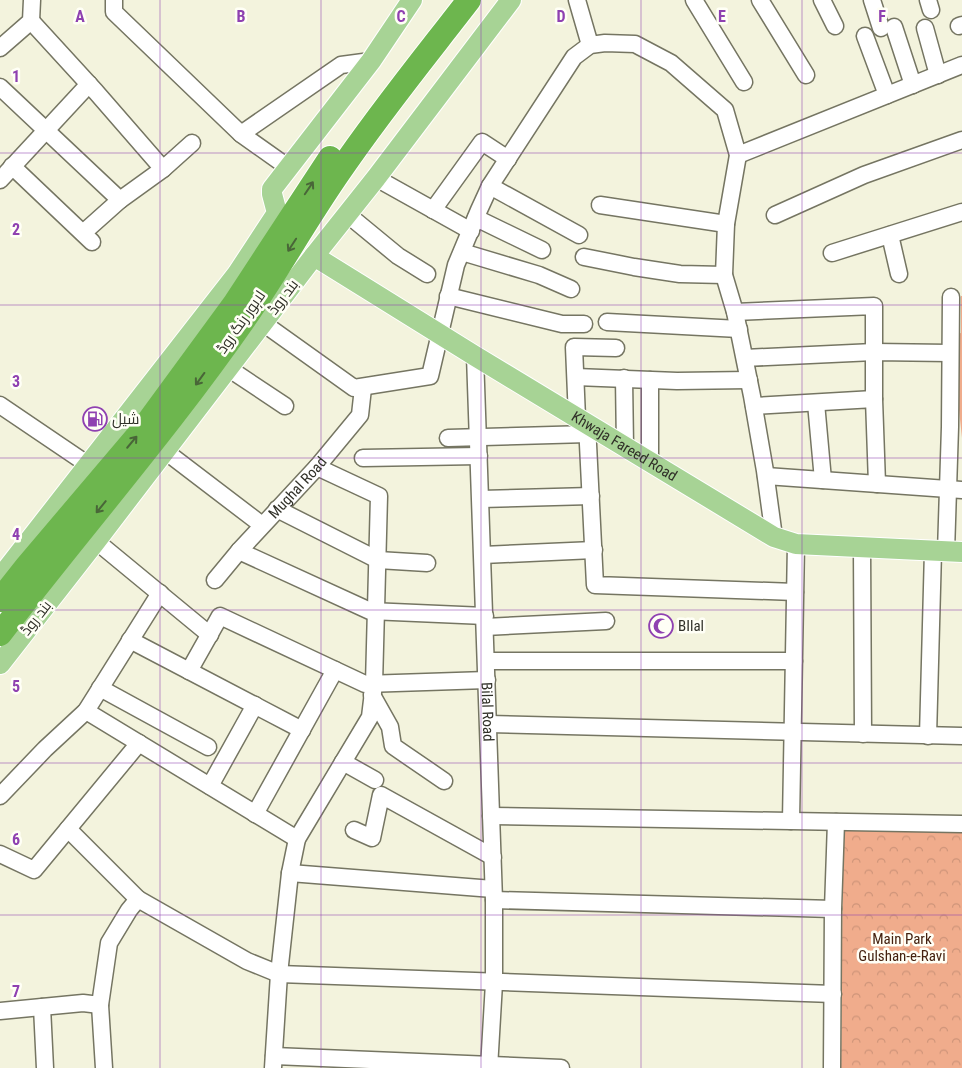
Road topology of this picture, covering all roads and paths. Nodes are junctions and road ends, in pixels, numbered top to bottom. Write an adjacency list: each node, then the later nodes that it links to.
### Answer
1 (32, 0): 12 (street)
2 (114, 0): 28 (street)
3 (412, 0): 18 (main road)
4 (451, 0): 60 (highway, لاہور رنگ روڈ, one-way to 4)
5 (469, 0): 60 (highway, لاہور رنگ روڈ, one-way to 60)
6 (511, 0): 36 (main road, بند روڈ)
7 (577, 0): 16 (street)
8 (694, 0): 22 (street)
9 (760, 0): 20 (street)
10 (822, 0): 13 (street)
11 (872, 0): 24 (street)
12 (31, 21): 17 (street); 23 (street)
13 (835, 26)
14 (925, 28): 21 (street)
15 (865, 36): 26 (street)
16 (590, 45): 31 (street); 32 (street)
17 (0, 48)
18 (371, 62): 28 (street); 34 (main road)
19 (962, 65): 21 (street)
20 (806, 75)
21 (938, 75): 24 (street)
22 (744, 82)
23 (89, 84): 27 (street); 35 (street)
24 (913, 85): 26 (street)
25 (0, 87): 27 (street)
26 (887, 95): 31 (street)
27 (45, 130): 33 (street); 39 (street)
28 (241, 134): 34 (street)
29 (962, 140): 44 (street)
30 (192, 143): 35 (street)
31 (738, 155): 46 (street)
32 (508, 159): 38 (street); 41 (street)
33 (12, 166): 37 (street); 39 (street)
34 (289, 168): 91 (main road)
35 (163, 169): 39 (street)
36 (376, 178): 41 (street); 43 (main road, بند روڈ)
37 (0, 180)
38 (490, 186): 45 (street); 47 (street)
39 (120, 200)
40 (600, 205): 46 (street)
41 (433, 210): 45 (street)
42 (962, 212): 48 (street)
43 (347, 214): 52 (main road, بند روڈ); 54 (street)
44 (775, 215)
45 (474, 224): 49 (street); 50 (street)
46 (726, 224): 56 (street)
47 (578, 234)
48 (890, 235): 51 (street); 55 (street)
49 (542, 250)
50 (462, 252): 57 (street); 58 (street)
51 (832, 253)
52 (314, 256): 60 (main road, بند روڈ); 65 (main road, Khwaja Fareed Road)
53 (584, 257): 56 (street)
54 (427, 274)
55 (899, 274)
56 (724, 275): 61 (street)
57 (571, 289)
58 (448, 296): 63 (street); 65 (street)
59 (951, 298): 68 (street)
60 (249, 312): 71 (main road, بند روڈ); 76 (street); 115 (highway, لاہور رنگ روڈ, one-way to 60); 119 (highway, لاہور رنگ روڈ, one-way to 119)
61 (735, 312): 64 (street); 67 (street)
62 (607, 322): 64 (street)
63 (584, 324)
64 (739, 329): 70 (street)
65 (440, 334): 69 (main road, Khwaja Fareed Road); 76 (street)
66 (616, 348): 72 (street)
67 (874, 352): 68 (street); 70 (street); 77 (street)
68 (950, 353): 85 (street)
69 (476, 356): 82 (main road, Khwaja Fareed Road); 83 (street, Bilal Road)
70 (745, 358): 75 (street)
71 (228, 368): 80 (street); 87 (main road, بند روڈ)
72 (576, 377): 73 (street); 82 (street)
73 (624, 378): 74 (street); 86 (street)
74 (650, 380): 75 (street); 90 (street)
75 (749, 380): 81 (street)
76 (362, 388): 92 (street, Mughal Road)
77 (874, 399): 78 (street); 95 (street)
78 (816, 403): 81 (street); 94 (street)
79 (0, 405): 91 (street)
80 (285, 406)
81 (754, 406): 93 (street)
82 (584, 425): 83 (street); 86 (main road, Khwaja Fareed Road); 97 (street)
83 (478, 437): 84 (street); 88 (street, Bilal Road)
84 (448, 438)
85 (956, 444): 96 (street)
86 (625, 447): 90 (main road, Khwaja Fareed Road)
87 (166, 451): 100 (street); 102 (main road, بند روڈ)
88 (479, 456): 89 (street); 98 (street, Bilal Road)
89 (363, 458)
90 (650, 462): 101 (main road, Khwaja Fareed Road)
91 (87, 464): 111 (main road)
92 (317, 467): 99 (street, Mughal Road); 109 (street)
93 (766, 476): 94 (street); 101 (street)
94 (823, 480): 95 (street)
95 (877, 484): 96 (street)
96 (955, 490): 107 (street)
97 (591, 496): 98 (street); 105 (street)
98 (481, 499): 108 (street, Bilal Road)
99 (277, 509): 100 (street, Mughal Road); 109 (street)
100 (262, 525): 106 (street, Mughal Road)
101 (774, 537): 103 (main road, Khwaja Fareed Road)
102 (96, 541): 114 (street); 124 (main road, بند روڈ)
103 (796, 544): 104 (main road, Khwaja Fareed Road); 113 (street)
104 (862, 548): 107 (main road, Khwaja Fareed Road); 135 (street)
105 (594, 550): 108 (street); 113 (street)
106 (238, 551): 112 (street, Mughal Road); 116 (street)
107 (947, 552): 136 (street)
108 (483, 555): 117 (street, Bilal Road)
109 (378, 560): 110 (street); 116 (street)
110 (427, 563)
111 (0, 578)
112 (215, 580)
113 (795, 592): 123 (street)
114 (160, 593): 120 (street); 121 (street)
115 (0, 600)
116 (377, 611): 117 (street); 129 (street)
117 (485, 621): 118 (street); 122 (street, Bilal Road)
118 (606, 621)
119 (0, 634)
120 (210, 635): 125 (street); 126 (street)
121 (130, 640): 126 (street); 128 (street)
122 (487, 661): 123 (street); 127 (street, Bilal Road)
123 (794, 661): 134 (street)
124 (0, 664)
125 (336, 670): 129 (street); 133 (street)
126 (189, 671): 130 (street)
127 (487, 680): 129 (street); 132 (street, Bilal Road)
128 (100, 688): 131 (street); 139 (street)
129 (373, 689): 140 (street); 142 (street)
130 (254, 705): 133 (street); 143 (street)
131 (86, 711): 138 (street); 144 (street)
132 (489, 724): 134 (street); 146 (street, Bilal Road)
133 (302, 730): 145 (street)
134 (792, 732): 135 (street); 147 (street)
135 (863, 734): 136 (street)
136 (928, 736): 137 (street)
137 (962, 736)
138 (139, 743): 143 (street); 150 (street)
139 (208, 747)
140 (343, 762): 141 (street); 152 (street)
141 (375, 780)
142 (444, 781)
143 (210, 786): 145 (street)
144 (0, 796)
145 (255, 814): 152 (street)
146 (491, 816): 147 (street); 154 (street, Bilal Road)
147 (791, 821): 148 (street)
148 (836, 822): 149 (street); 158 (street)
149 (962, 824)
150 (68, 829): 153 (street); 157 (street)
151 (354, 830): 154 (street)
152 (297, 839): 155 (street)
153 (0, 854)
154 (492, 857): 156 (street, Bilal Road)
155 (290, 873): 156 (street); 159 (street)
156 (494, 895): 158 (street); 160 (street, Bilal Road)
157 (138, 899): 159 (street); 162 (street)
158 (833, 909): 161 (street)
159 (279, 974): 160 (street); 165 (street)
160 (494, 983): 161 (street); 166 (street, Bilal Road)
161 (833, 994): 170 (street)
162 (100, 1005): 163 (street); 168 (street)
163 (42, 1007): 164 (street); 167 (street)
164 (0, 1012)
165 (274, 1062): 166 (street)
166 (490, 1067): 169 (street)
167 (45, 1068)
168 (104, 1068)
169 (561, 1068)
170 (832, 1068)

